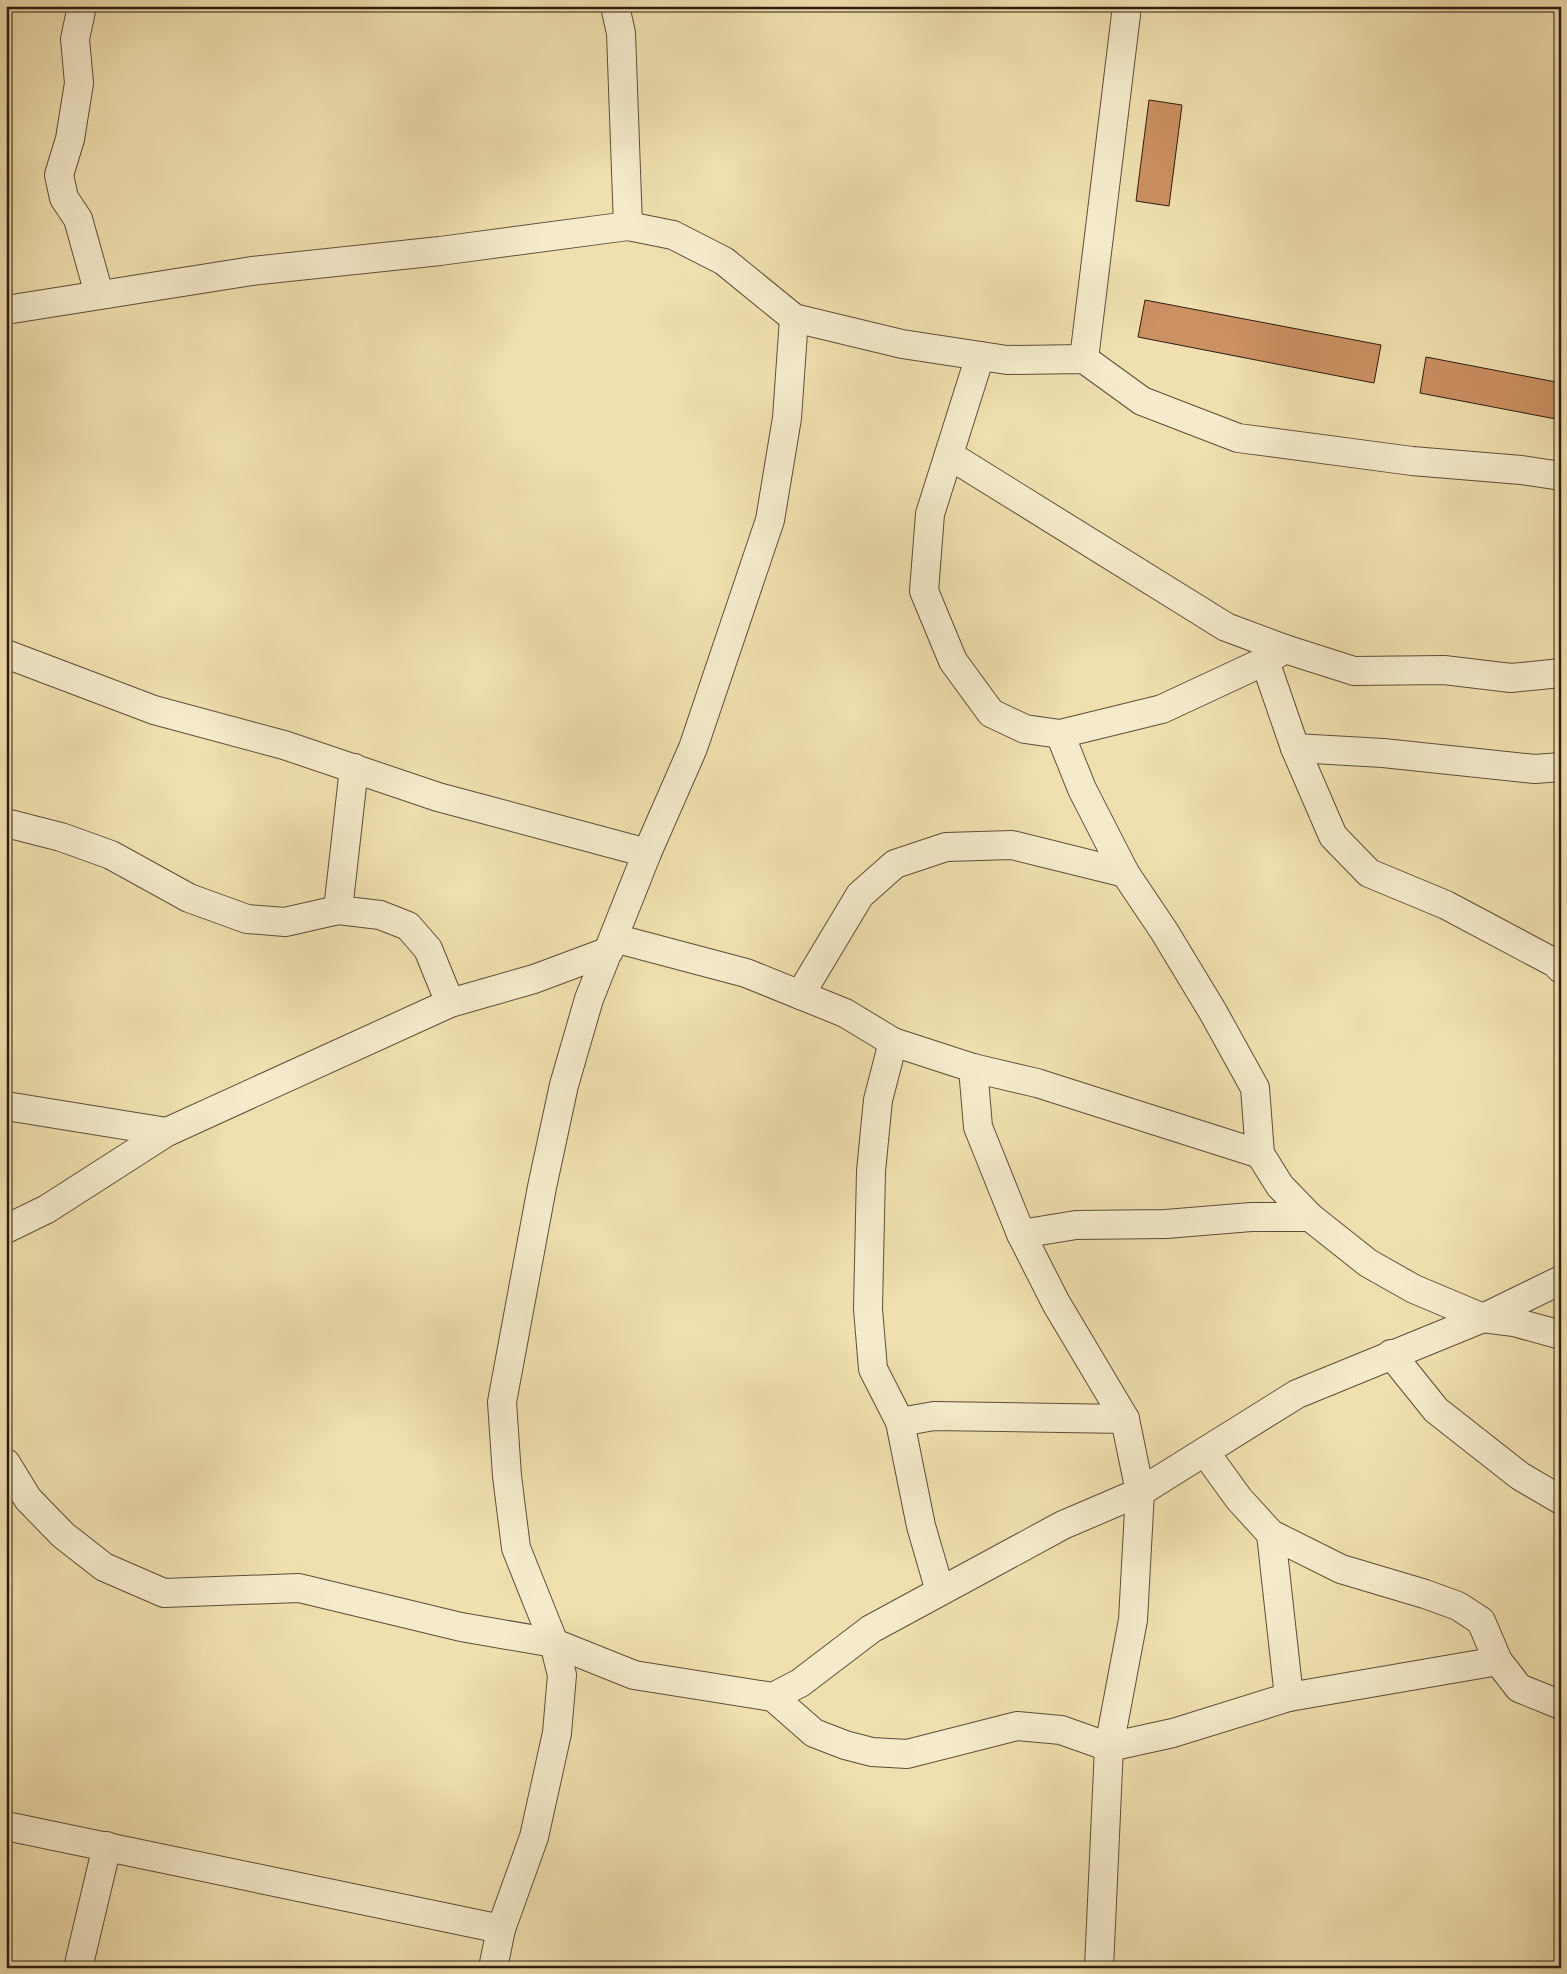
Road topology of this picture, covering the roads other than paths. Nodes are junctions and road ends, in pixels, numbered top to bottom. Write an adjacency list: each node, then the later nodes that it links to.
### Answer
1 (82, 6): 5 (street)
2 (615, 6): 4 (street)
3 (1127, 6): 9 (street)
4 (628, 226): 5 (street); 7 (street)
5 (99, 294): 6 (street)
6 (6, 310)
7 (794, 318): 8 (street); 20 (street)
8 (980, 356): 9 (street); 10 (street)
9 (1084, 359): 11 (street)
10 (949, 455): 13 (street); 15 (street)
11 (1561, 476)
12 (6, 654): 18 (street)
13 (1275, 655): 14 (street); 15 (street); 16 (street)
14 (1561, 673)
15 (1060, 734): 21 (street)
16 (1295, 748): 17 (street); 24 (street)
17 (1561, 767)
18 (354, 768): 20 (street); 22 (street)
19 (6, 823): 22 (street)
20 (647, 853): 23 (street)
21 (1125, 873): 25 (street); 31 (street)
22 (338, 910): 26 (street)
23 (612, 944): 25 (street); 26 (street); 48 (street)
24 (1561, 969)
25 (800, 995): 27 (street)
26 (450, 1003): 30 (street)
27 (892, 1042): 28 (street); 40 (street)
28 (973, 1068): 31 (street); 34 (street)
29 (6, 1106): 30 (street)
30 (167, 1132): 33 (street)
31 (1260, 1154): 32 (street)
32 (1310, 1217): 34 (street); 36 (street)
33 (6, 1229)
34 (1021, 1234): 39 (street)
35 (1561, 1280): 36 (street)
36 (1483, 1318): 37 (street); 38 (street)
37 (1561, 1335)
38 (1392, 1354): 41 (street); 44 (street)
39 (1125, 1419): 40 (street); 43 (street)
40 (900, 1422): 47 (street)
41 (1205, 1452): 43 (street); 46 (street)
42 (6, 1463): 45 (street)
43 (1140, 1492): 47 (street); 53 (street)
44 (1561, 1500)
45 (17, 1502): 48 (street)
46 (1271, 1534): 49 (street); 51 (street)
47 (940, 1591): 50 (street)
48 (554, 1643): 50 (street); 56 (street)
49 (1498, 1661): 51 (street); 52 (street)
50 (773, 1697): 53 (street)
51 (1290, 1697): 53 (street)
52 (1561, 1705)
53 (1109, 1747): 59 (street)
54 (6, 1826): 55 (street)
55 (107, 1846): 56 (street); 57 (street)
56 (501, 1929): 58 (street)
57 (78, 1968)
58 (493, 1968)
59 (1099, 1968)

